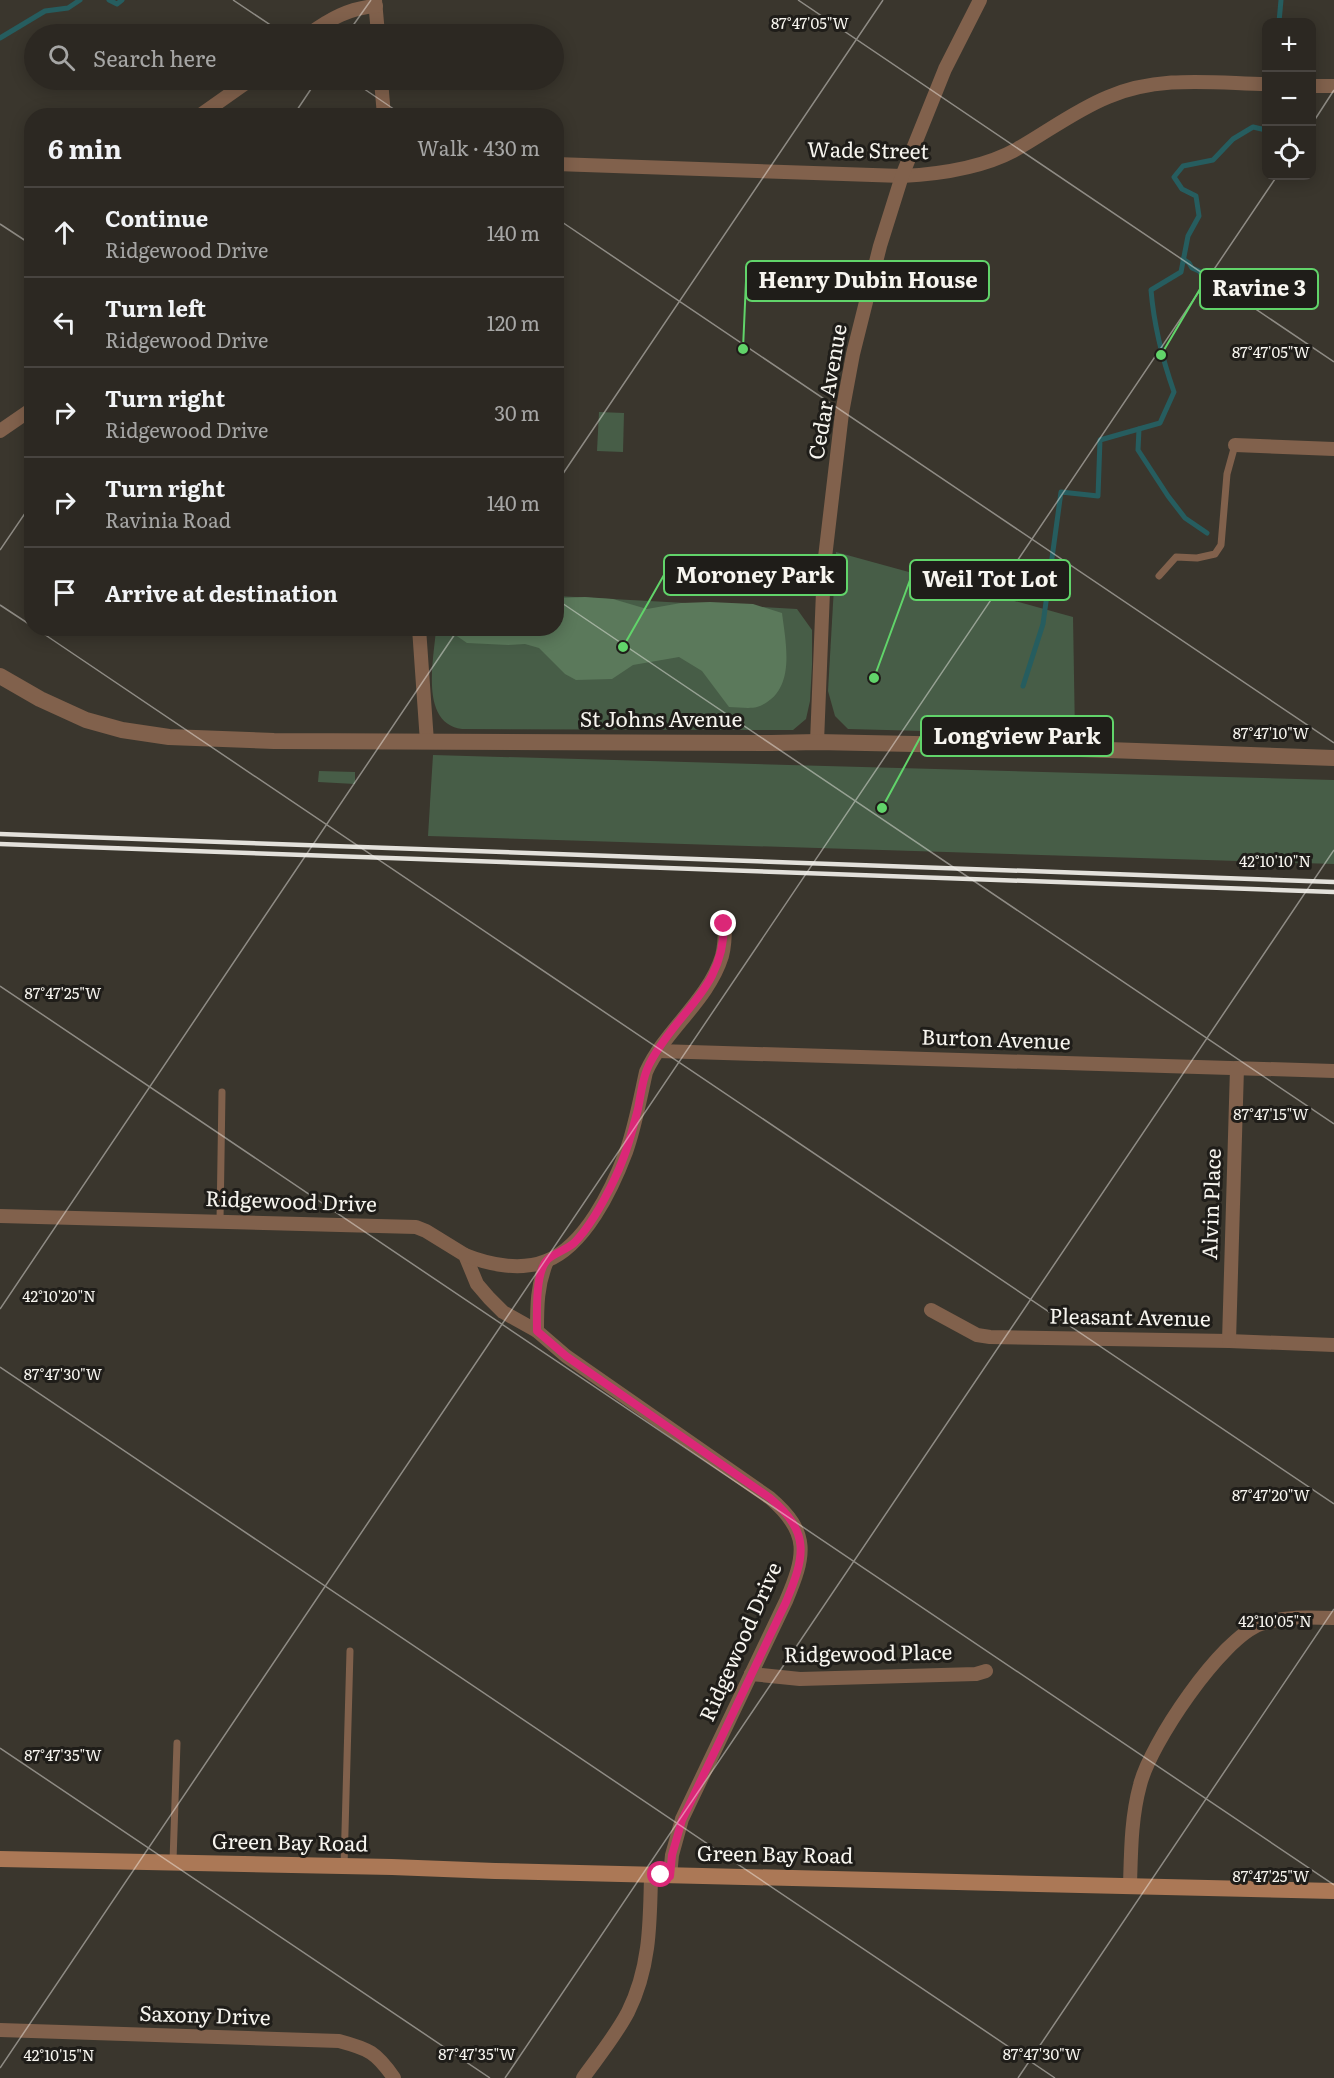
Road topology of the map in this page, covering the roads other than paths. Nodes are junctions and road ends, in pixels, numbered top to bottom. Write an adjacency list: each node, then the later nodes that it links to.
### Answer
1 (980, 0): 13 (street, Cedar Avenue)
2 (375, 3): 3 (street); 4 (street)
3 (324, 24)
4 (377, 24)
5 (1262, 84): 13 (street, Wade Street)
6 (1316, 86): 7 (street)
7 (1334, 86)
8 (236, 90): 10 (street)
9 (382, 90): 11 (street)
10 (210, 108)
11 (383, 108)
12 (564, 164): 13 (street, Wade Street)
13 (902, 176): 22 (street, Cedar Avenue)
14 (24, 414): 15 (street)
15 (0, 431)
16 (1235, 445): 17 (street); 18 (lane)
17 (1334, 450)
18 (1159, 576)
19 (420, 636): 21 (street)
20 (0, 676): 21 (street, St Johns Avenue)
21 (427, 742): 22 (street, St Johns Avenue)
22 (817, 742): 23 (street, St Johns Avenue)
23 (1334, 758)
24 (724, 924): 25 (street)
25 (658, 1051): 26 (street, Burton Avenue); 32 (street)
26 (1237, 1068): 27 (street, Burton Avenue); 35 (street, Alvin Place)
27 (1334, 1071)
28 (222, 1092): 30 (lane)
29 (0, 1216): 30 (street, Ridgewood Drive)
30 (220, 1221): 31 (street, Ridgewood Drive)
31 (465, 1255): 32 (street); 34 (street, Ridgewood Drive)
32 (547, 1261): 34 (street)
33 (931, 1310): 35 (street, Pleasant Avenue)
34 (537, 1331): 40 (street, Ridgewood Drive)
35 (1229, 1341): 36 (street, Pleasant Avenue)
36 (1334, 1345)
37 (1334, 1618): 47 (street)
38 (350, 1651): 44 (lane)
39 (986, 1671): 40 (street, Ridgewood Place)
40 (751, 1674): 46 (street, Ridgewood Drive)
41 (177, 1743): 43 (lane)
42 (0, 1859): 43 (main road, Green Bay Road)
43 (173, 1864): 44 (main road, Green Bay Road)
44 (344, 1866): 45 (main road, Green Bay Road)
45 (651, 1875): 46 (main road, Green Bay Road); 51 (street)
46 (670, 1876): 47 (main road, Green Bay Road)
47 (1130, 1885): 48 (main road, Green Bay Road)
48 (1334, 1891)
49 (0, 2030): 50 (street, Saxony Drive)
50 (394, 2078)
51 (583, 2078)

